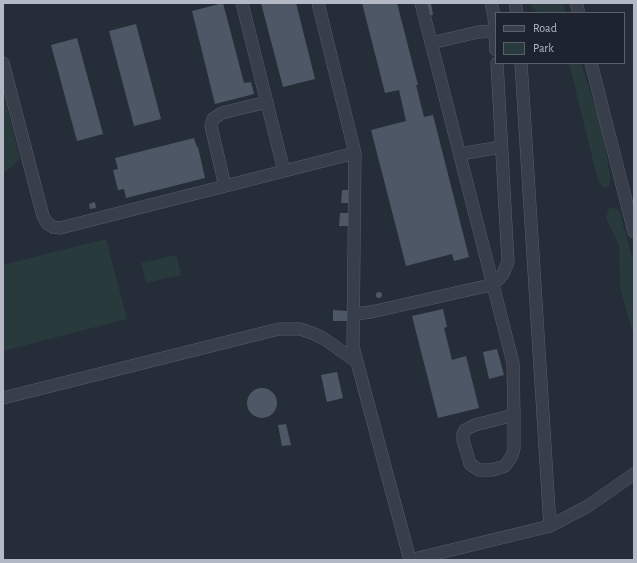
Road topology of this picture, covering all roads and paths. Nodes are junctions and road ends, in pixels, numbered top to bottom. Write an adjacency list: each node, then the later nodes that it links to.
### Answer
1 (242, 3): 11 (lane)
2 (318, 3): 13 (lane)
3 (421, 3): 6 (lane)
4 (491, 3): 5 (lane)
5 (495, 31): 6 (lane)
6 (431, 43): 14 (lane)
7 (3, 63): 16 (lane)
8 (497, 64): 12 (lane)
9 (521, 64): 24 (lane)
10 (591, 64): 17 (lane)
11 (267, 102): 15 (lane); 16 (lane)
12 (501, 147): 14 (lane); 18 (lane)
13 (355, 153): 15 (lane); 19 (lane)
14 (460, 154): 18 (lane)
15 (284, 171): 16 (lane)
16 (225, 186)
17 (634, 232)
18 (494, 283): 19 (lane); 22 (lane)
19 (354, 314): 20 (lane)
20 (357, 362): 21 (lane); 25 (lane)
21 (3, 398)
22 (514, 416): 22 (lane)
23 (634, 474): 24 (lane)
24 (550, 526): 25 (lane)
25 (410, 560)

